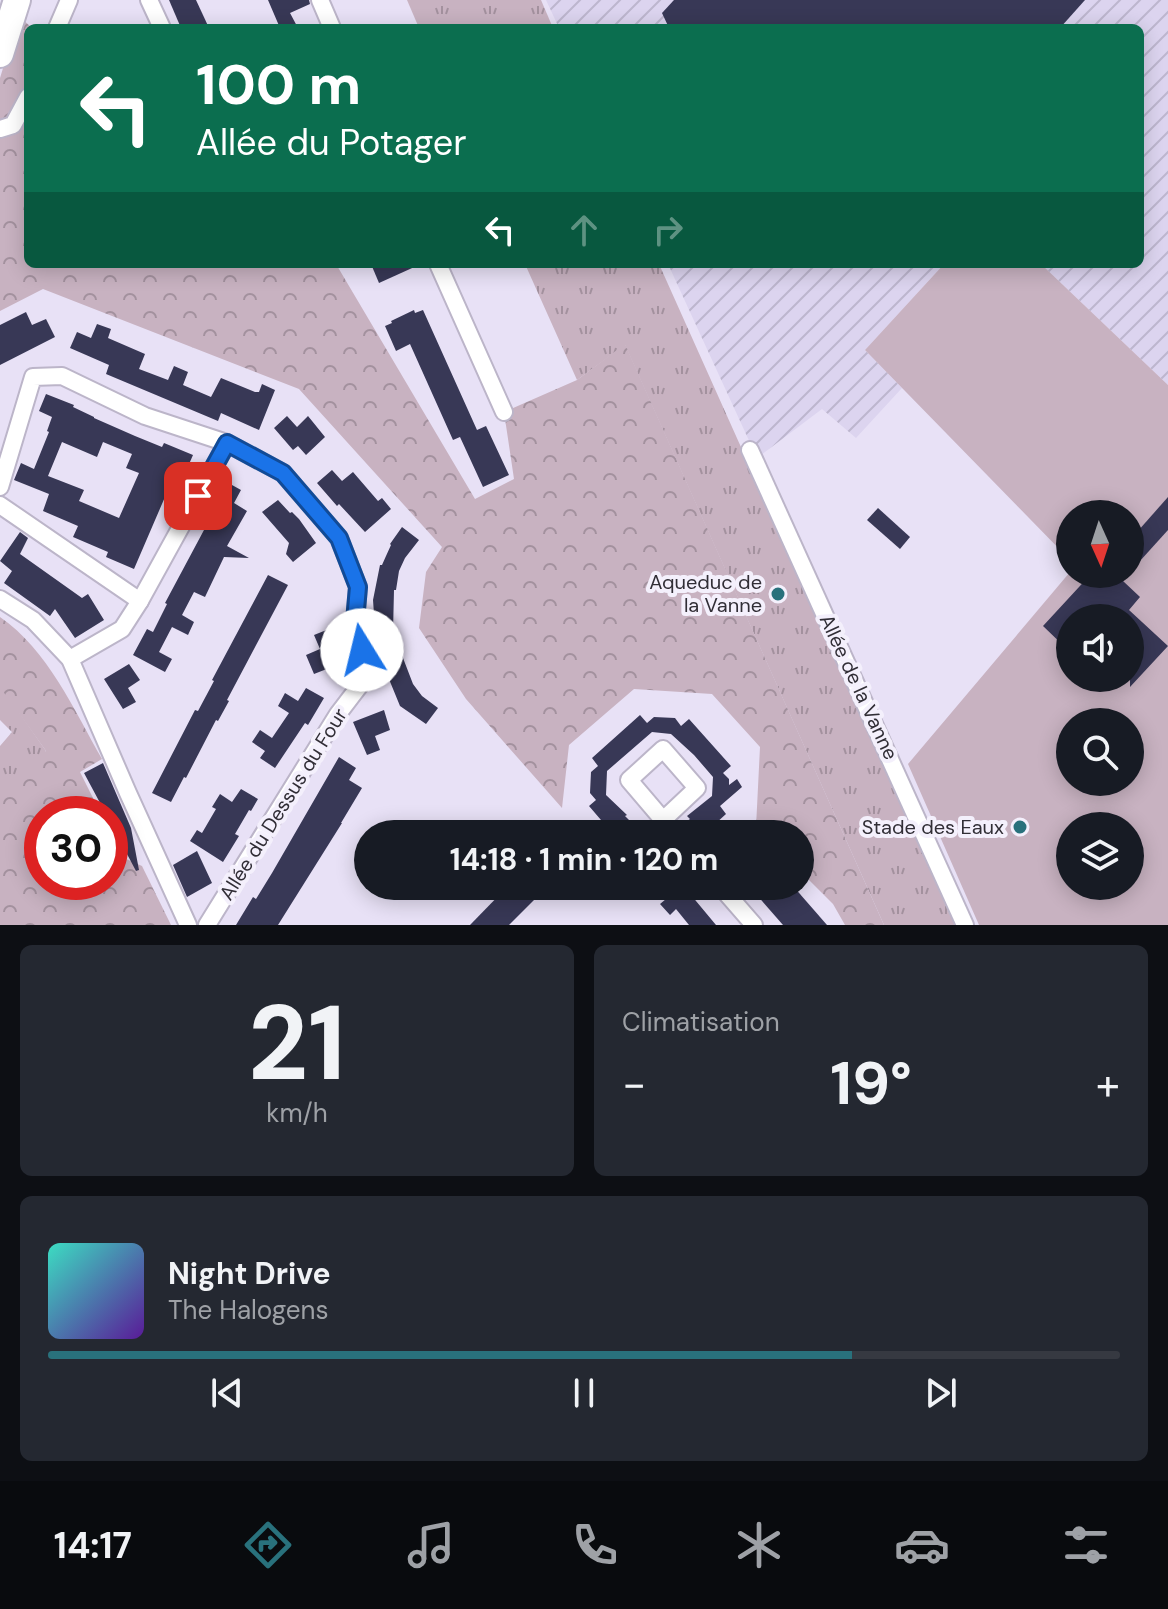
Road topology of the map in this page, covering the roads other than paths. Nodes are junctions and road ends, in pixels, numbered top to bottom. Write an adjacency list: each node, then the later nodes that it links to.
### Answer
1 (4, 0): 6 (main road)
2 (17, 0): 10 (main road)
3 (69, 0): 7 (street)
4 (149, 0): 8 (street)
5 (320, 0): 9 (street)
6 (0, 13)
7 (59, 24)
8 (160, 24)
9 (330, 24)
10 (0, 54)
11 (24, 104): 12 (street)
12 (0, 129)
13 (440, 268): 14 (street)
14 (504, 412)
15 (227, 443): 17 (street, Allée du Dessus du Four); 20 (street); 24 (street, Allée du Dessus du Four)
16 (750, 450): 26 (street, Allée de la Vanne)
17 (0, 487)
18 (0, 505): 20 (street)
19 (0, 599): 21 (street)
20 (140, 601): 21 (street)
21 (70, 659): 23 (street)
22 (732, 900): 25 (street)
23 (188, 925)
24 (207, 925)
25 (754, 925)
26 (965, 925)

